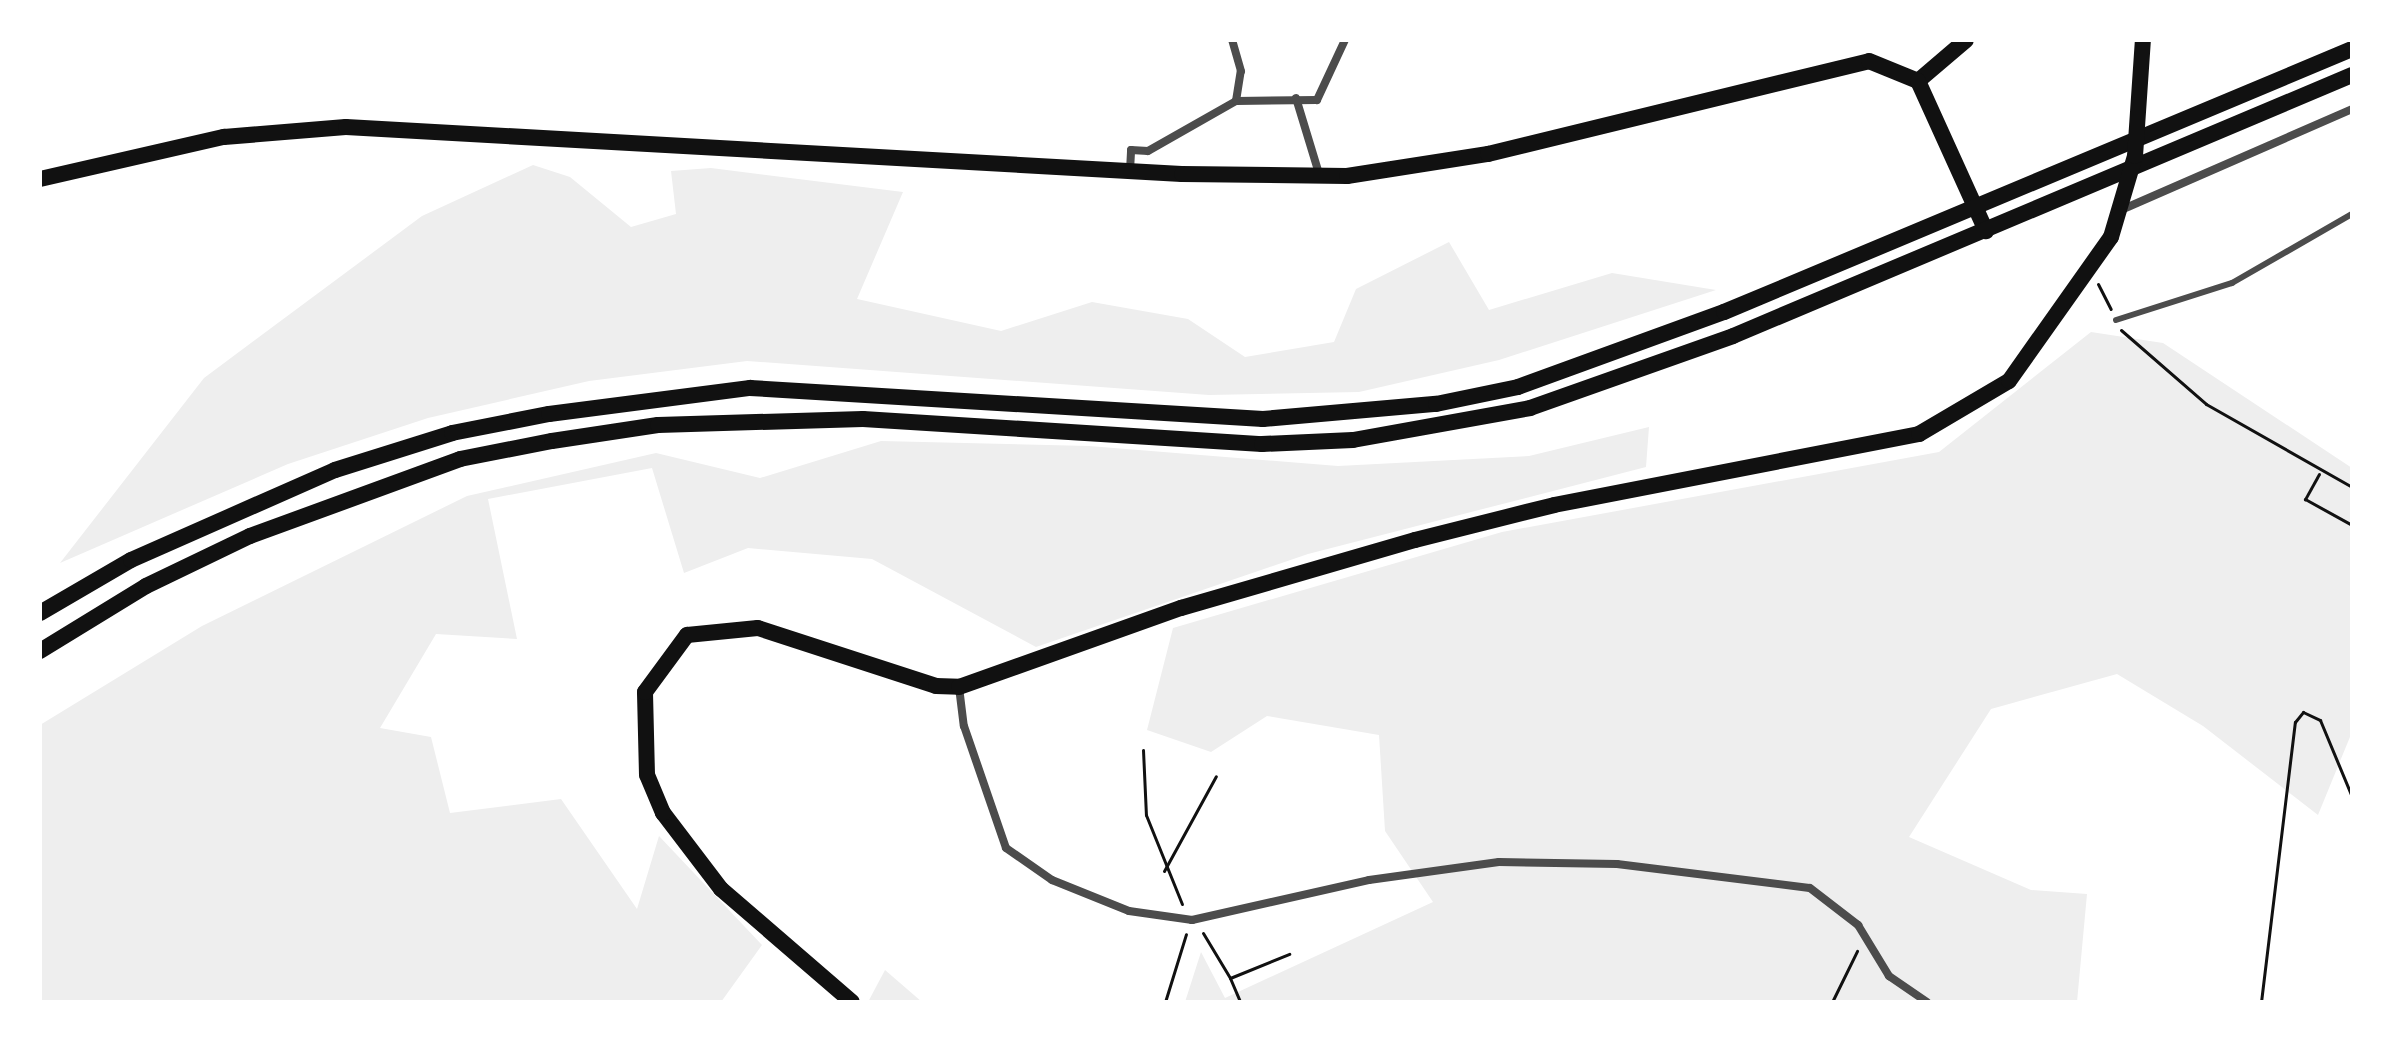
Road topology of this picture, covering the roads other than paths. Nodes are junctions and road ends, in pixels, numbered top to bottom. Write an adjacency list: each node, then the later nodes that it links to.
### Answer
1 (1232, 40): 9 (street)
2 (1345, 40): 8 (street)
3 (1966, 40): 7 (main road)
4 (2143, 40): 15 (main road)
5 (2352, 49): 14 (main road)
6 (2352, 75): 17 (main road)
7 (1918, 81): 12 (main road); 14 (main road)
8 (1296, 98): 9 (street); 12 (street)
9 (1236, 101): 11 (street)
10 (2352, 109): 15 (street)
11 (1130, 171): 12 (main road); 13 (main road)
12 (1320, 177)
13 (40, 179)
14 (1975, 203): 17 (main road); 19 (main road)
15 (2123, 204): 21 (main road)
16 (2352, 214): 18 (lane)
17 (1986, 231): 20 (main road)
18 (2116, 320)
19 (40, 613)
20 (40, 651)
21 (959, 687): 22 (main road); 23 (street)
22 (852, 1002)
23 (1927, 1002)

